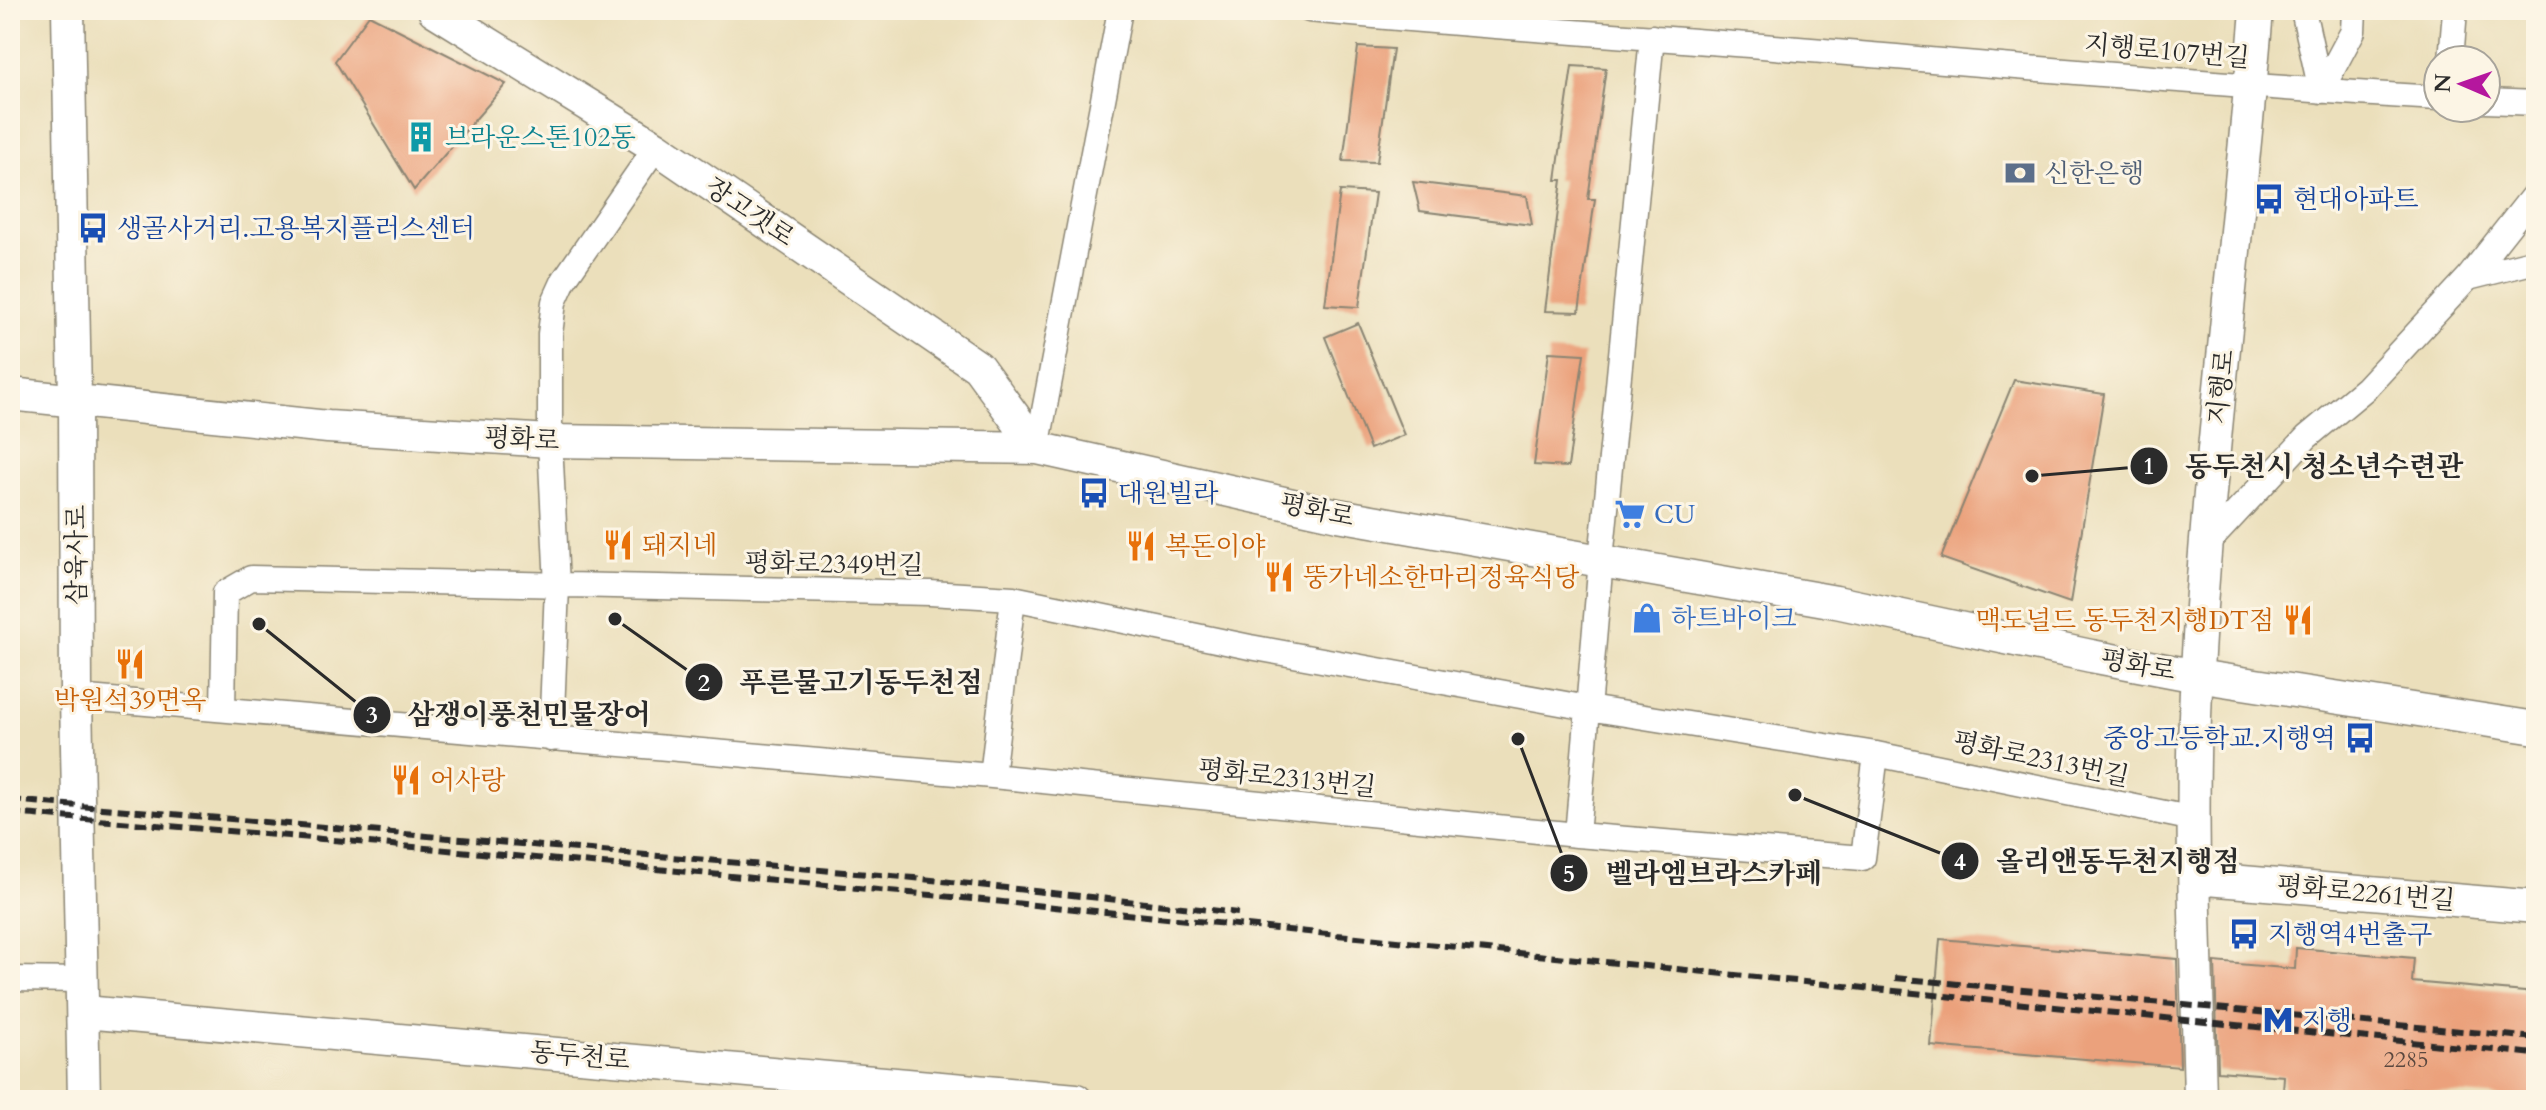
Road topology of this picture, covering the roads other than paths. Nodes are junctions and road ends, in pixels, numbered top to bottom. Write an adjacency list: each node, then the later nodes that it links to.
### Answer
1 (68, 10): 21 (main road, 삼육사로)
2 (434, 10): 16 (main road, 장고갯로)
3 (1120, 10): 23 (street)
4 (1309, 10): 9 (street, 지행로107번길)
5 (2257, 10): 11 (main road, 지행로)
6 (2303, 10): 12 (street)
7 (2354, 10): 12 (street)
8 (2455, 10): 10 (street)
9 (1652, 37): 11 (street, 지행로107번길); 25 (street)
10 (2452, 44)
11 (2250, 87): 12 (street, 지행로107번길); 24 (main road, 지행로)
12 (2321, 91): 13 (street, 지행로107번길)
13 (2422, 97)
14 (2502, 102): 15 (street)
15 (2536, 103)
16 (656, 147): 22 (street); 23 (main road, 장고갯로)
17 (2536, 192): 19 (street)
18 (2536, 261): 19 (street)
19 (2468, 278): 24 (street)
20 (10, 394): 21 (main road, 평화로)
21 (75, 399): 22 (main road, 평화로); 29 (main road, 삼육사로)
22 (550, 441): 23 (main road, 평화로); 26 (street)
23 (1037, 448): 25 (main road, 평화로)
24 (2205, 546): 28 (main road, 지행로)
25 (1601, 560): 28 (main road, 평화로); 30 (street)
26 (557, 586): 27 (street, 평화로2349번길); 31 (street, 평화로2349번길); 33 (street)
27 (1013, 598): 30 (street, 평화로2313번길); 35 (street)
28 (2197, 676): 32 (main road, 평화로); 36 (main road, 지행로)
29 (76, 697): 31 (street); 41 (main road, 삼육사로)
30 (1588, 708): 34 (street, 평화로2313번길); 37 (street)
31 (223, 709): 33 (street)
32 (2536, 728)
33 (551, 739): 35 (street)
34 (1876, 754): 36 (street, 평화로2313번길); 37 (street, 평화로2313번길)
35 (992, 776): 37 (street, 평화로2313번길)
36 (2194, 819): 38 (main road, 지행로)
37 (1577, 835)
38 (2195, 878): 39 (main road, 평화로2261번길); 45 (main road, 지행로)
39 (2536, 907)
40 (10, 979): 41 (street)
41 (83, 980): 42 (main road, 삼육사로)
42 (84, 1012): 43 (main road, 삼육사로); 44 (main road, 동두천로)
43 (84, 1100)
44 (1076, 1100)
45 (2200, 1100)

